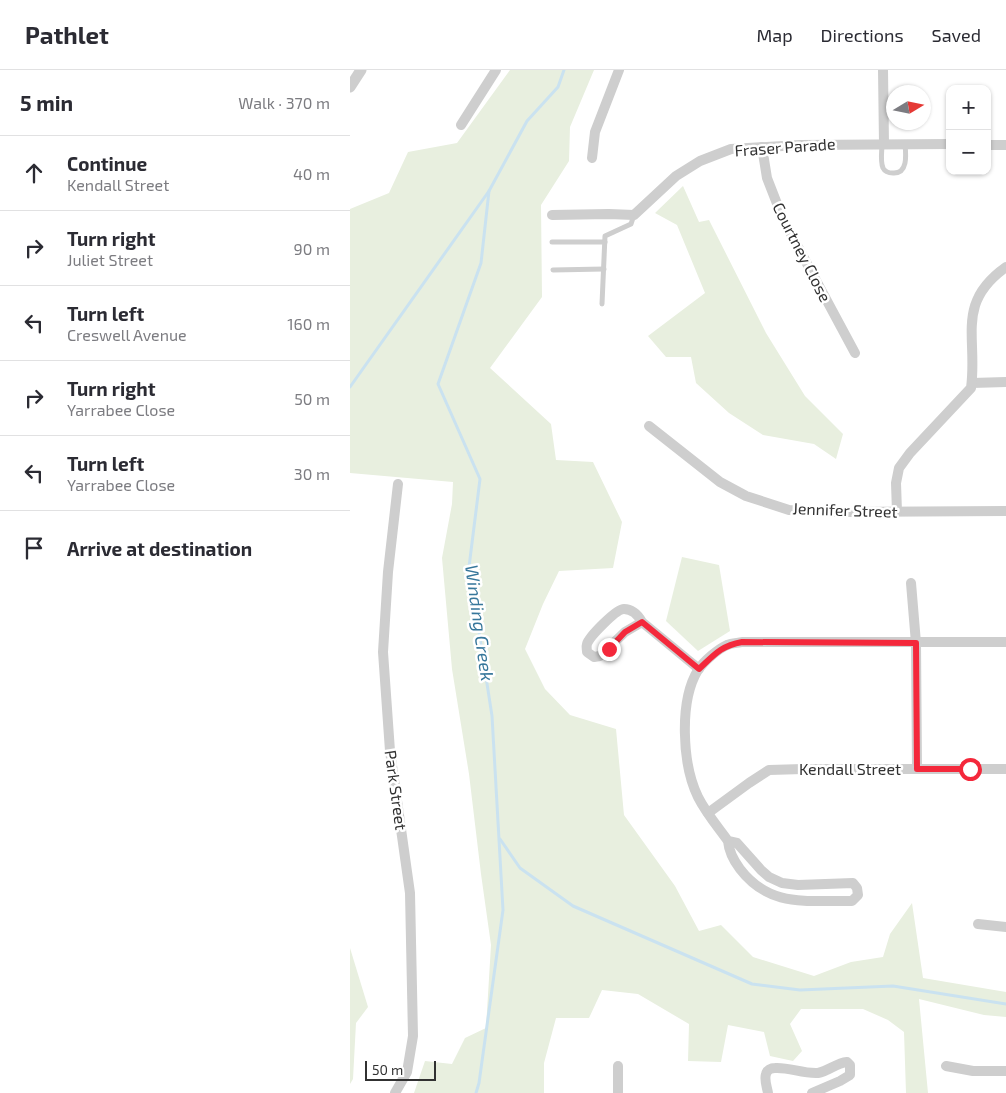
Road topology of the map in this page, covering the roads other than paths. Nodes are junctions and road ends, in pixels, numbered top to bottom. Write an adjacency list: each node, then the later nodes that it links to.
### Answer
1 (361, 70): 5 (street)
2 (496, 70): 6 (street)
3 (619, 70): 13 (street)
4 (883, 70): 7 (street)
5 (350, 87)
6 (461, 126)
7 (883, 144): 8 (street, Fraser Parade); 8 (lane); 12 (street, Fraser Parade)
8 (905, 144): 9 (street, Fraser Parade)
9 (946, 144)
10 (991, 144): 11 (street)
11 (1006, 145)
12 (762, 147): 15 (street, Fraser Parade); 22 (street, Courtney Close)
13 (592, 158)
14 (552, 215): 15 (street)
15 (634, 216): 17 (lane)
16 (552, 242): 17 (lane)
17 (605, 242): 19 (lane)
18 (1006, 267): 24 (street)
19 (604, 269): 20 (lane); 21 (lane)
20 (553, 270)
21 (602, 304)
22 (855, 352)
23 (1006, 382): 24 (street)
24 (972, 383): 28 (street)
25 (649, 426): 28 (street, Jennifer Street)
26 (398, 484): 43 (street, Park Street)
27 (1006, 511): 28 (street, Jennifer Street)
28 (897, 512)
29 (911, 582): 32 (street)
30 (642, 622): 30 (street); 33 (street)
31 (1006, 642): 32 (street)
32 (916, 643): 33 (street); 34 (street)
33 (699, 669): 36 (street)
34 (917, 769): 35 (street, Kendall Street); 36 (street, Kendall Street)
35 (1006, 770)
36 (708, 813): 37 (street)
37 (728, 841): 37 (street)
38 (978, 924): 39 (street)
39 (1006, 927)
40 (618, 1066): 44 (street)
41 (946, 1066): 42 (street)
42 (1006, 1072)
43 (395, 1093)
44 (618, 1093)
45 (768, 1093): 46 (street)
46 (812, 1093)

